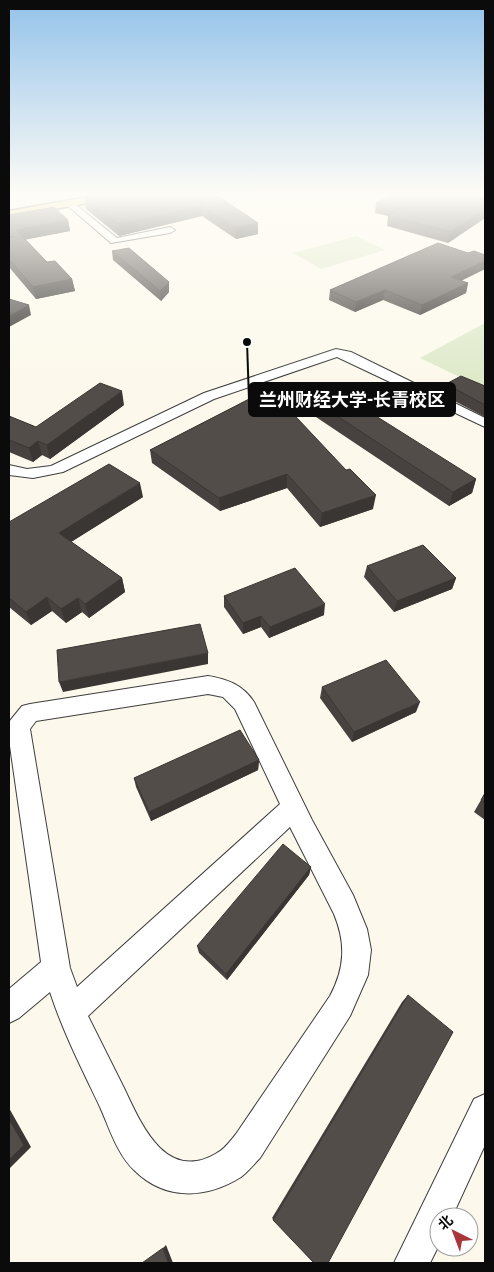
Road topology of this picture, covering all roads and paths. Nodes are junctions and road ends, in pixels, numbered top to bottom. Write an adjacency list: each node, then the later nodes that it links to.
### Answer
1 (485, 424): 2 (street)
2 (9, 470)
3 (293, 808): 4 (street); 6 (street); 6 (street)
4 (56, 968): 5 (street); 6 (street)
5 (9, 1008)
6 (71, 1012)
7 (485, 1110): 8 (street)
8 (412, 1263)

